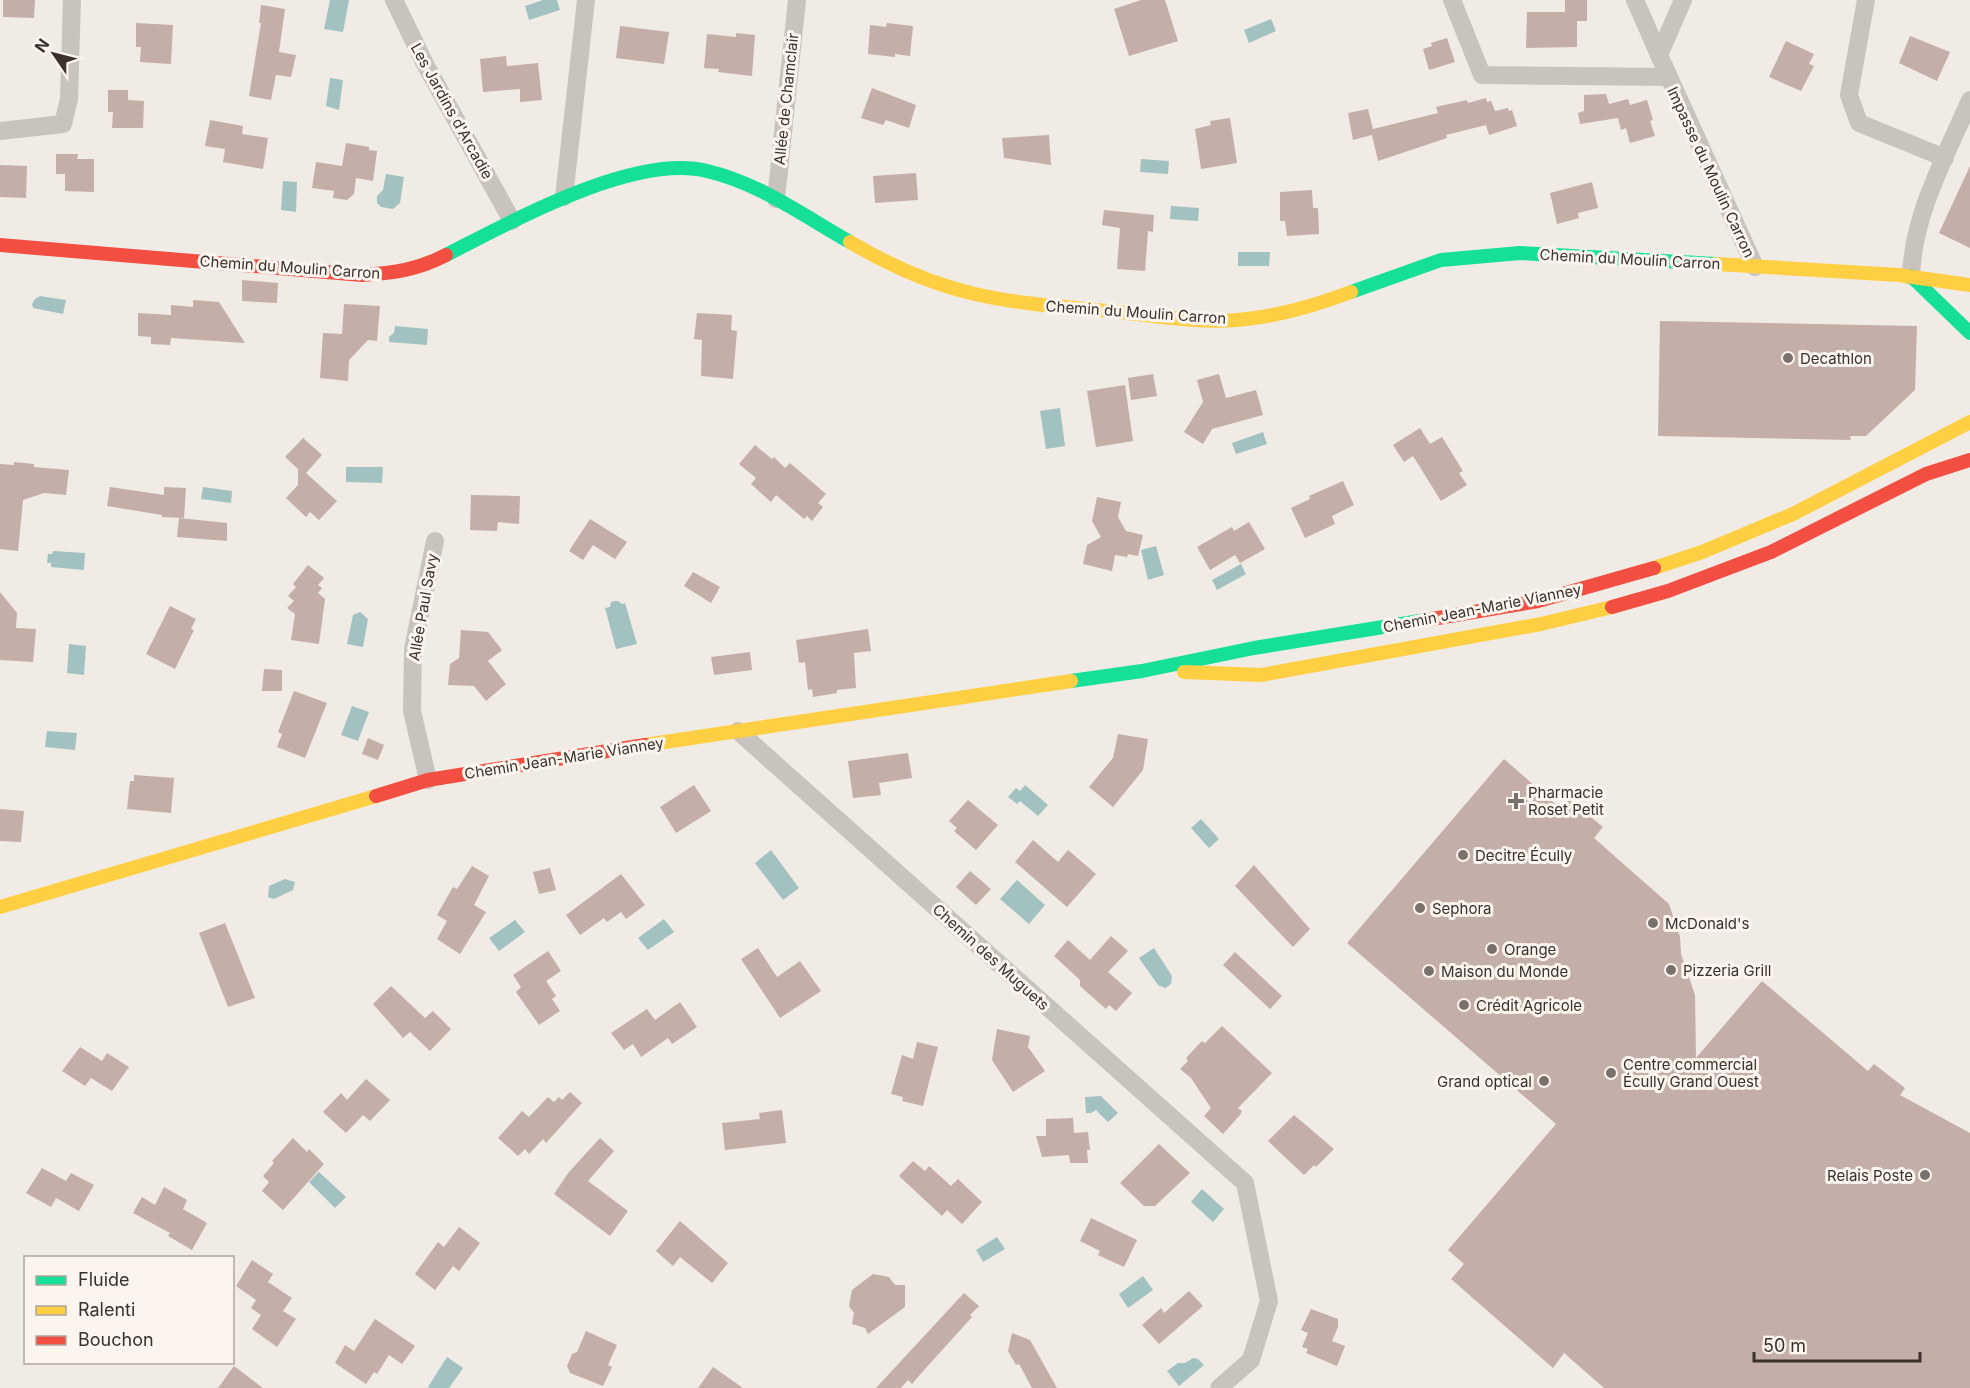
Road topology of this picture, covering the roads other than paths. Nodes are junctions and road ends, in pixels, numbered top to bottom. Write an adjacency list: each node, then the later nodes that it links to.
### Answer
1 (72, 0): 12 (street)
2 (394, 0): 16 (street, Les Jardins d'Arcadie)
3 (585, 0): 14 (street)
4 (797, 0): 15 (street, Allée de Chamclair)
5 (1452, 0): 10 (street, Impasse du Moulin Carron)
6 (1635, 0): 9 (street, Impasse du Moulin Carron)
7 (1683, 0): 9 (street)
8 (1866, 0): 13 (street)
9 (1659, 55): 10 (street, Impasse du Moulin Carron)
10 (1668, 77): 18 (street, Impasse du Moulin Carron)
11 (1970, 100): 13 (street)
12 (0, 130)
13 (1945, 158): 19 (street)
14 (564, 197): 15 (street, Chemin du Moulin Carron); 16 (street, Chemin du Moulin Carron)
15 (776, 199): 18 (street, Chemin du Moulin Carron)
16 (513, 221): 17 (street, Chemin du Moulin Carron)
17 (0, 245)
18 (1755, 267): 19 (street, Chemin du Moulin Carron)
19 (1911, 276): 20 (street, Chemin du Moulin Carron); 21 (street)
20 (1970, 285)
21 (1970, 333)
22 (1970, 422): 25 (street, Chemin Jean-Marie Vianney)
23 (1970, 460): 27 (street, Chemin Jean-Marie Vianney)
24 (435, 541): 31 (street, Allée Paul Savy)
25 (1538, 601): 26 (street, Chemin Jean-Marie Vianney); 27 (street)
26 (1501, 607): 28 (street); 29 (street, Chemin Jean-Marie Vianney)
27 (1541, 624): 28 (street, Chemin Jean-Marie Vianney)
28 (1504, 631): 29 (street, Chemin Jean-Marie Vianney)
29 (1142, 671): 30 (street, Chemin Jean-Marie Vianney)
30 (738, 731): 31 (street, Chemin Jean-Marie Vianney); 33 (street, Chemin des Muguets)
31 (428, 780): 32 (street, Chemin Jean-Marie Vianney)
32 (0, 907)
33 (1219, 1388)

